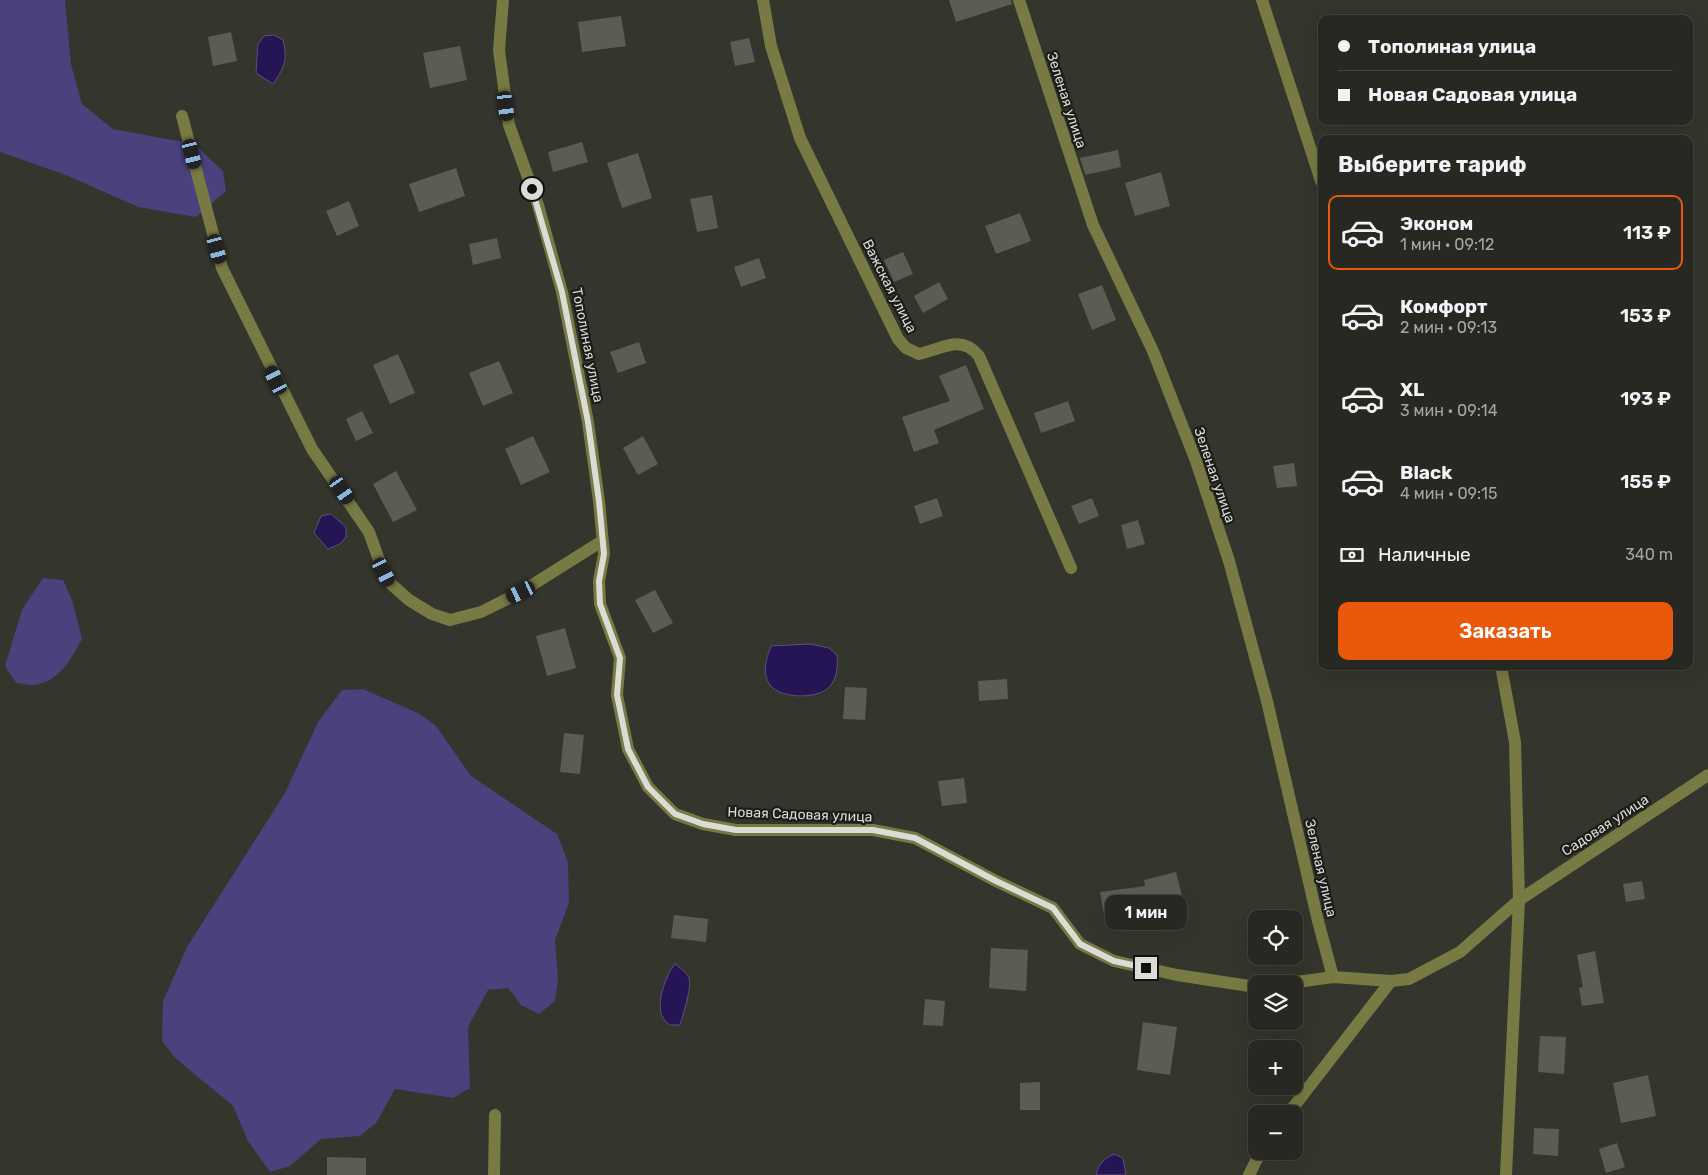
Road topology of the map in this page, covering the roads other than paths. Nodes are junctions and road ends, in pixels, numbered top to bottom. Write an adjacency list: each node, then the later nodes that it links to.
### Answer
1 (503, 0): 7 (street, Тополиная улица)
2 (763, 0): 9 (street, Важская улица)
3 (1020, 0): 13 (street, Зеленая улица)
4 (1262, 0): 6 (street)
5 (182, 116): 7 (street)
6 (1318, 173)
7 (602, 541): 8 (street, Тополиная улица)
8 (604, 554): 16 (street, Новая Садовая улица)
9 (1071, 568)
10 (1502, 670): 12 (street)
11 (1708, 775): 12 (street, Садовая улица)
12 (1519, 900): 15 (street); 22 (street)
13 (1333, 977): 14 (street); 15 (street)
14 (1303, 981)
15 (1391, 981): 17 (street)
16 (1248, 986)
17 (1295, 1105)
18 (495, 1115): 20 (street)
19 (1256, 1160): 21 (street)
20 (494, 1175)
21 (1249, 1175)
22 (1506, 1175)

